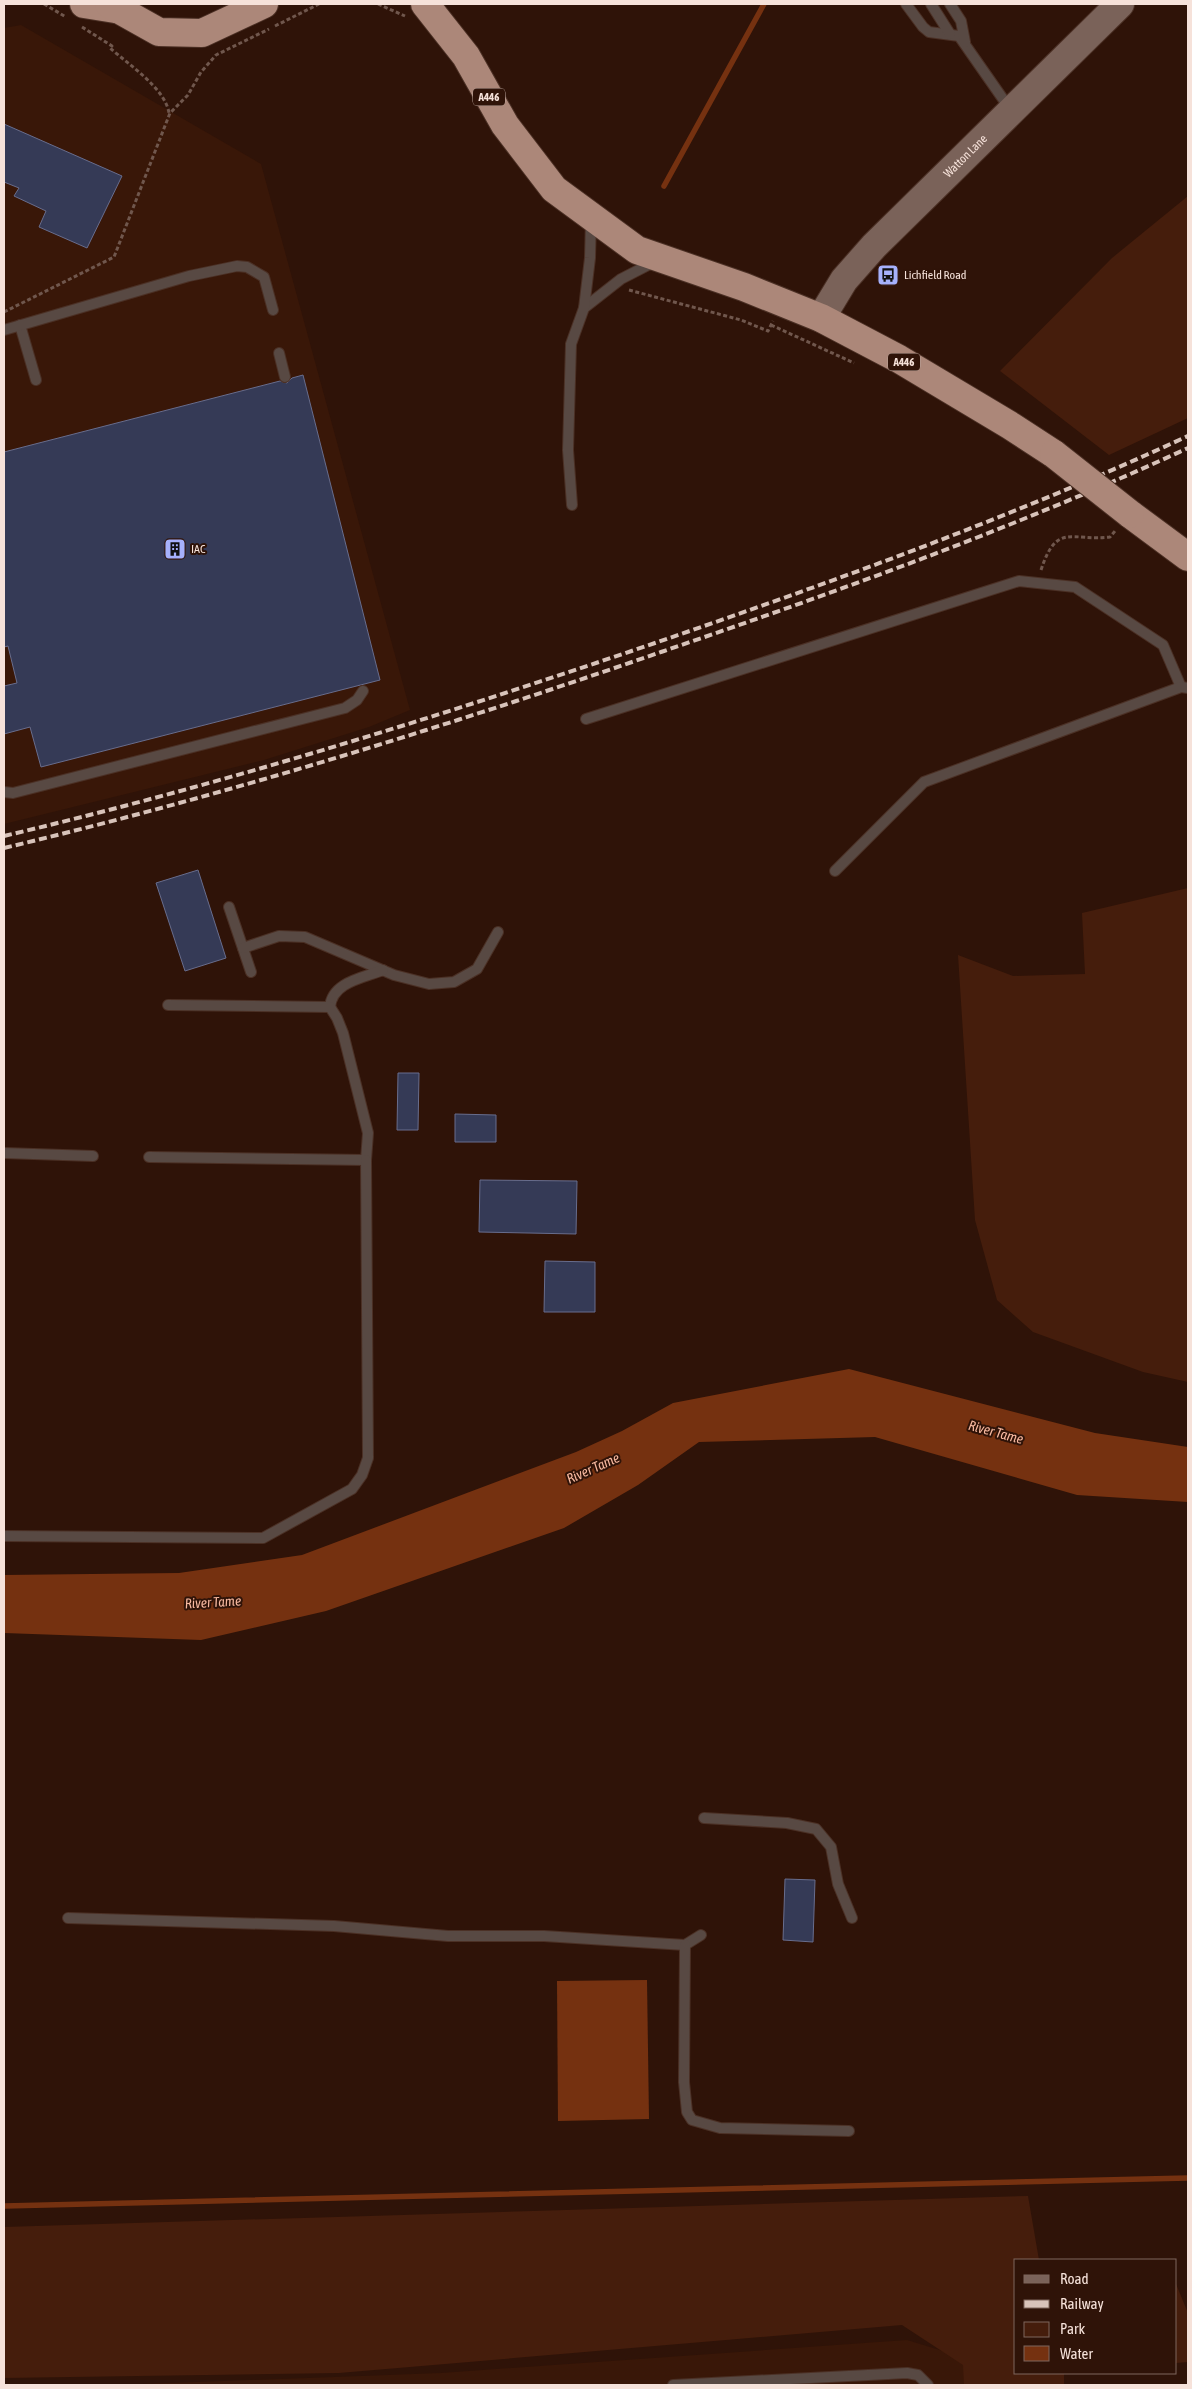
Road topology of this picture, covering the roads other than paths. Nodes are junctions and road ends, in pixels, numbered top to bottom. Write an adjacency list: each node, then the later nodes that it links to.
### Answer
1 (84, 4): 8 (highway)
2 (264, 4): 8 (highway)
3 (425, 4): 12 (highway, A446)
4 (906, 4): 9 (lane)
5 (931, 4): 9 (lane)
6 (950, 4): 10 (lane)
7 (1120, 4): 11 (main road, Watton Lane)
8 (112, 6)
9 (950, 34): 10 (lane)
10 (965, 42): 11 (lane)
11 (1010, 110): 16 (main road, Watton Lane)
12 (591, 217): 13 (highway, A446); 14 (lane)
13 (661, 259): 14 (lane); 16 (highway, A446)
14 (584, 308): 22 (lane)
15 (273, 310): 17 (lane)
16 (821, 318): 23 (highway, A446, bridge)
17 (20, 325): 18 (lane); 21 (lane)
18 (4, 330)
19 (279, 353): 20 (lane)
20 (285, 377)
21 (36, 380)
22 (572, 506)
23 (1188, 557)
24 (1184, 687): 26 (lane); 28 (lane)
25 (363, 691): 27 (lane)
26 (586, 719)
27 (4, 792)
28 (835, 871)
29 (229, 907): 31 (lane)
30 (498, 932): 32 (lane)
31 (243, 948): 32 (lane); 33 (lane)
32 (383, 970): 35 (lane)
33 (251, 972)
34 (168, 1005): 35 (lane)
35 (330, 1007): 39 (lane)
36 (4, 1153): 37 (lane)
37 (93, 1156)
38 (149, 1156): 39 (lane)
39 (366, 1160): 40 (lane)
40 (4, 1536)
41 (704, 1818): 43 (lane)
42 (68, 1918): 45 (lane)
43 (852, 1918)
44 (701, 1935): 45 (lane)
45 (685, 1945): 46 (lane)
46 (849, 2131)
47 (673, 2385): 48 (lane)
48 (928, 2385)

